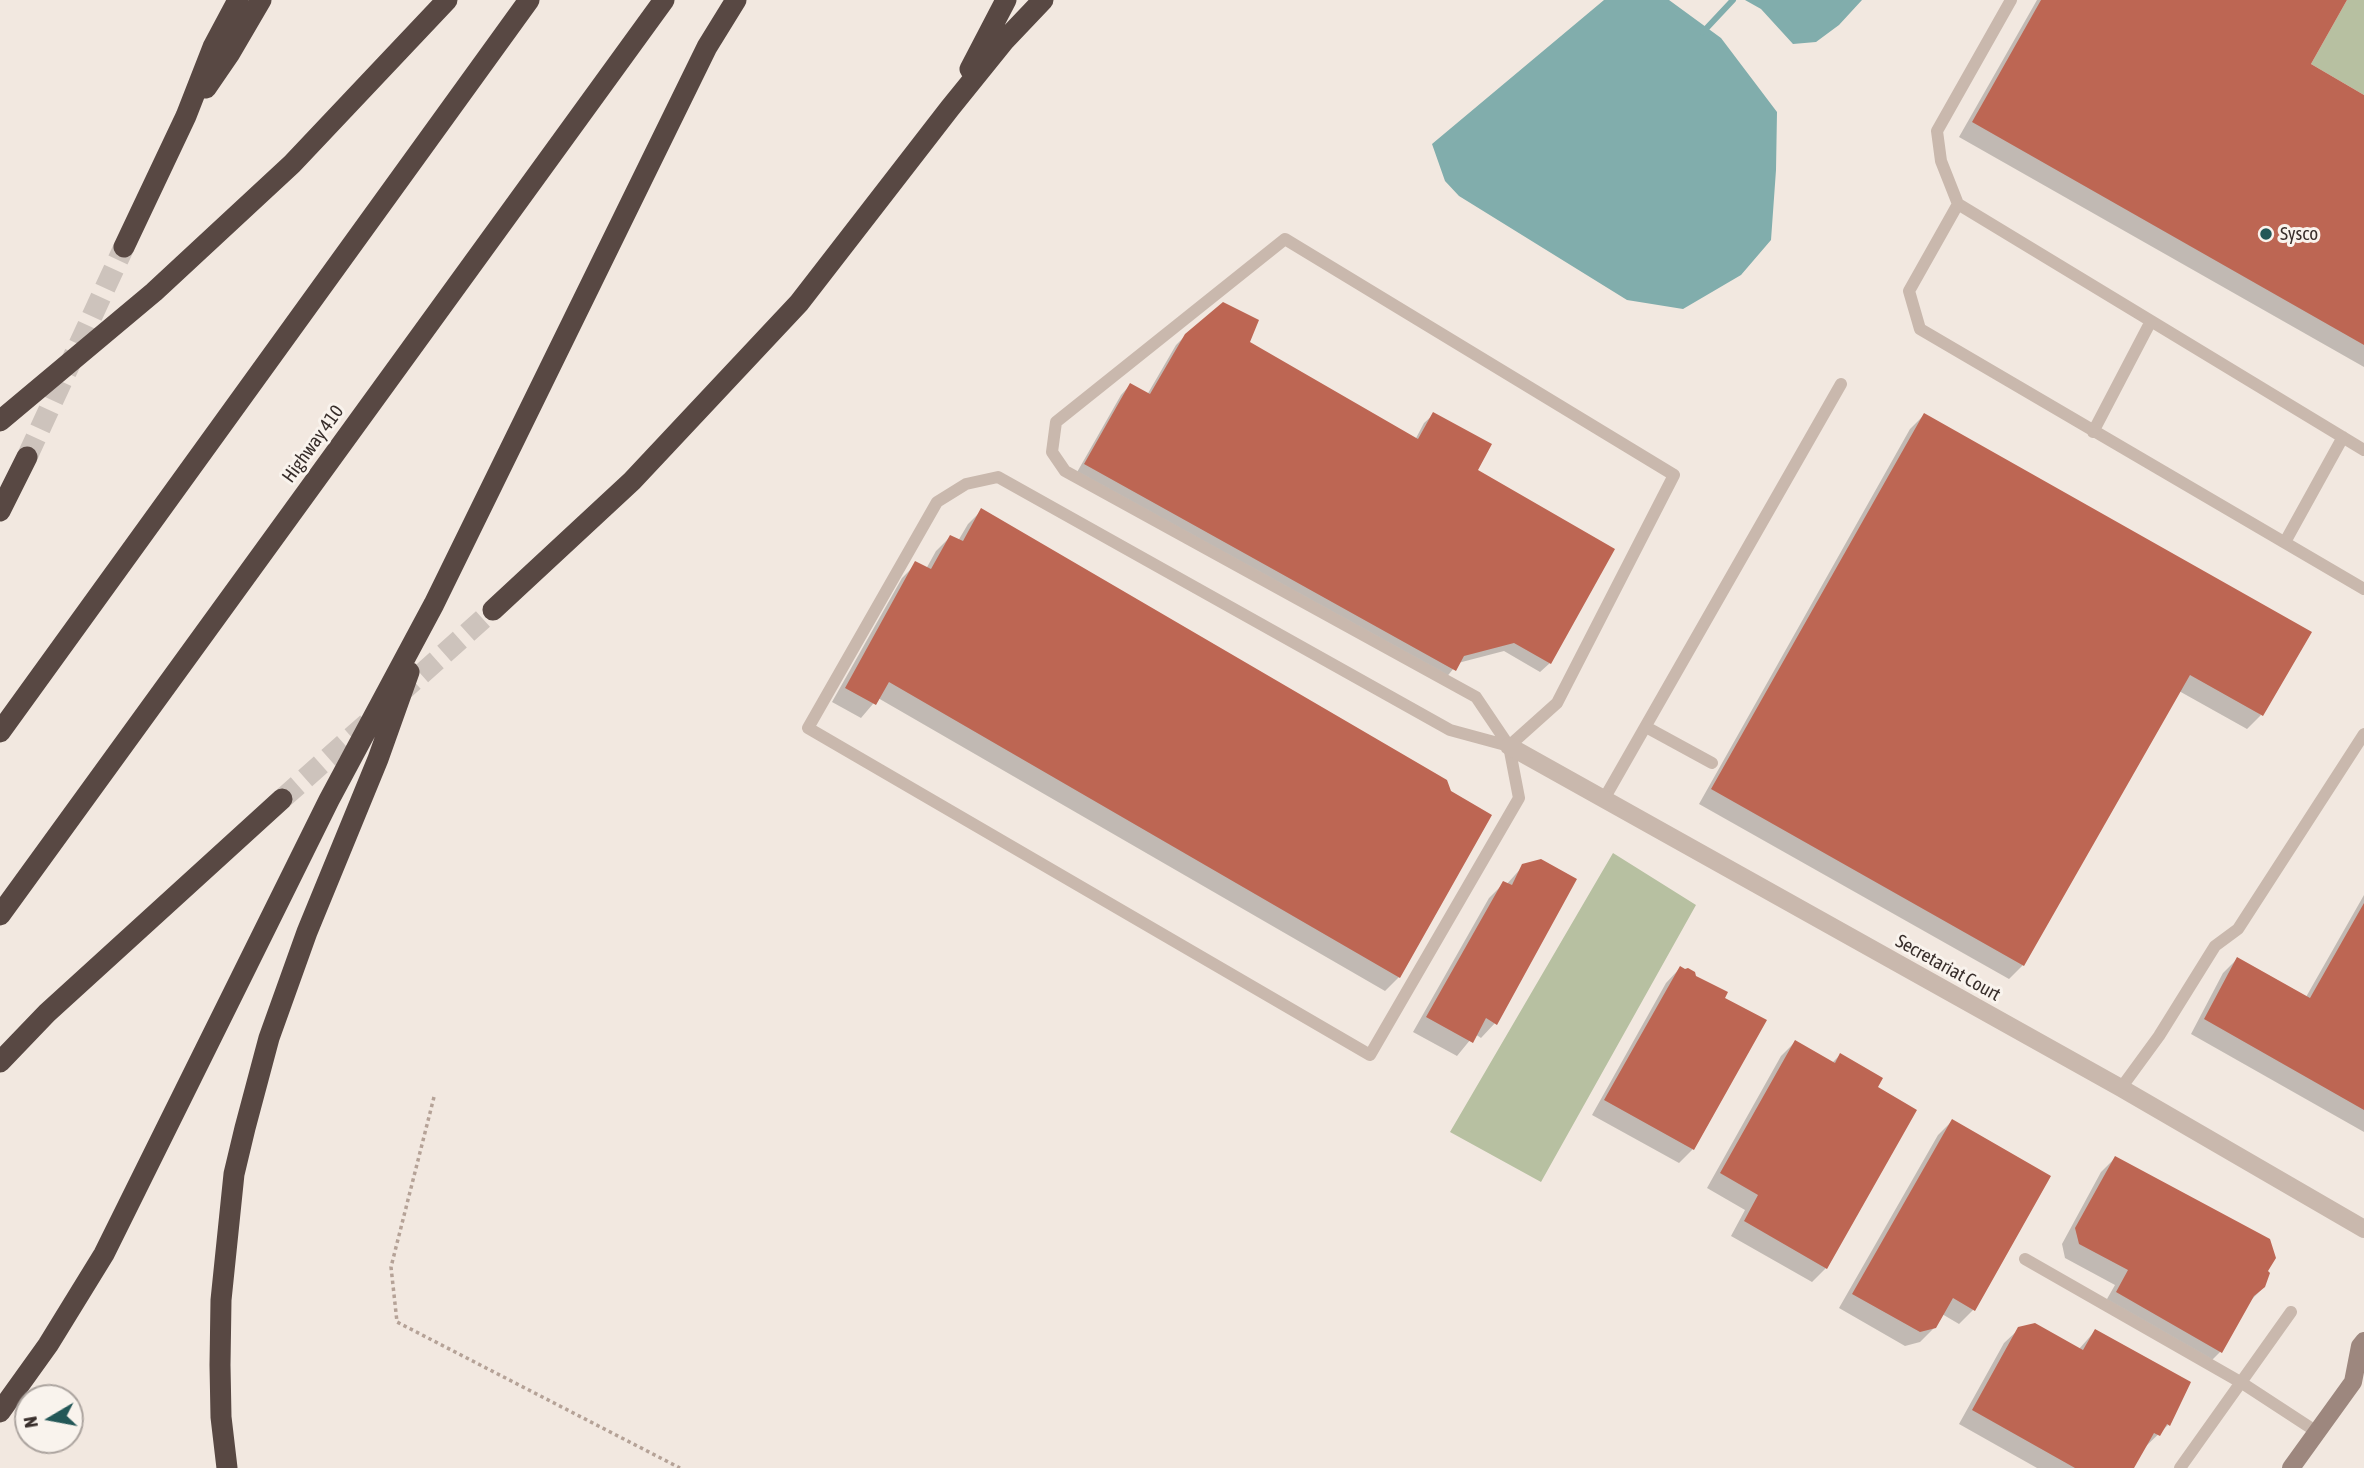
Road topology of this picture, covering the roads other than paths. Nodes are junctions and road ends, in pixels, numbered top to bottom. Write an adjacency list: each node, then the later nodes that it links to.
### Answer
1 (238, 0): 11 (highway)
2 (261, 0): 11 (highway)
3 (447, 0): 16 (highway)
4 (528, 0): 27 (highway)
5 (664, 0): 33 (highway, Highway 410)
6 (736, 0): 24 (highway)
7 (1006, 0): 10 (highway)
8 (1043, 0): 10 (highway)
9 (2011, 0): 12 (lane)
10 (950, 108): 25 (highway)
11 (186, 116): 13 (highway)
12 (1958, 204): 14 (lane); 17 (lane)
13 (124, 247)
14 (2151, 321): 17 (lane); 18 (lane)
15 (1841, 384): 26 (lane)
16 (0, 422)
17 (2093, 432): 22 (lane)
18 (2343, 437): 19 (lane); 22 (lane)
19 (2364, 450)
20 (27, 457): 21 (highway)
21 (0, 511)
22 (2285, 541): 23 (lane)
23 (2364, 589)
24 (434, 604): 42 (highway); 44 (highway)
25 (493, 610)
26 (1646, 727): 30 (lane); 32 (lane)
27 (0, 732)
28 (2364, 734): 35 (lane)
29 (1510, 746): 29 (lane); 29 (lane); 32 (street, Secretariat Court)
30 (1712, 763)
31 (282, 799): 34 (highway)
32 (1604, 799): 35 (street, Secretariat Court)
33 (0, 915)
34 (0, 1062)
35 (2121, 1088): 36 (street, Secretariat Court)
36 (2364, 1229)
37 (2025, 1259): 41 (lane)
38 (2291, 1312): 41 (lane)
39 (2364, 1340): 40 (main road)
40 (2358, 1378): 43 (main road)
41 (2242, 1382): 43 (lane); 45 (lane)
42 (0, 1412)
43 (2317, 1432): 46 (main road)
44 (227, 1468)
45 (2180, 1468)
46 (2291, 1468)

